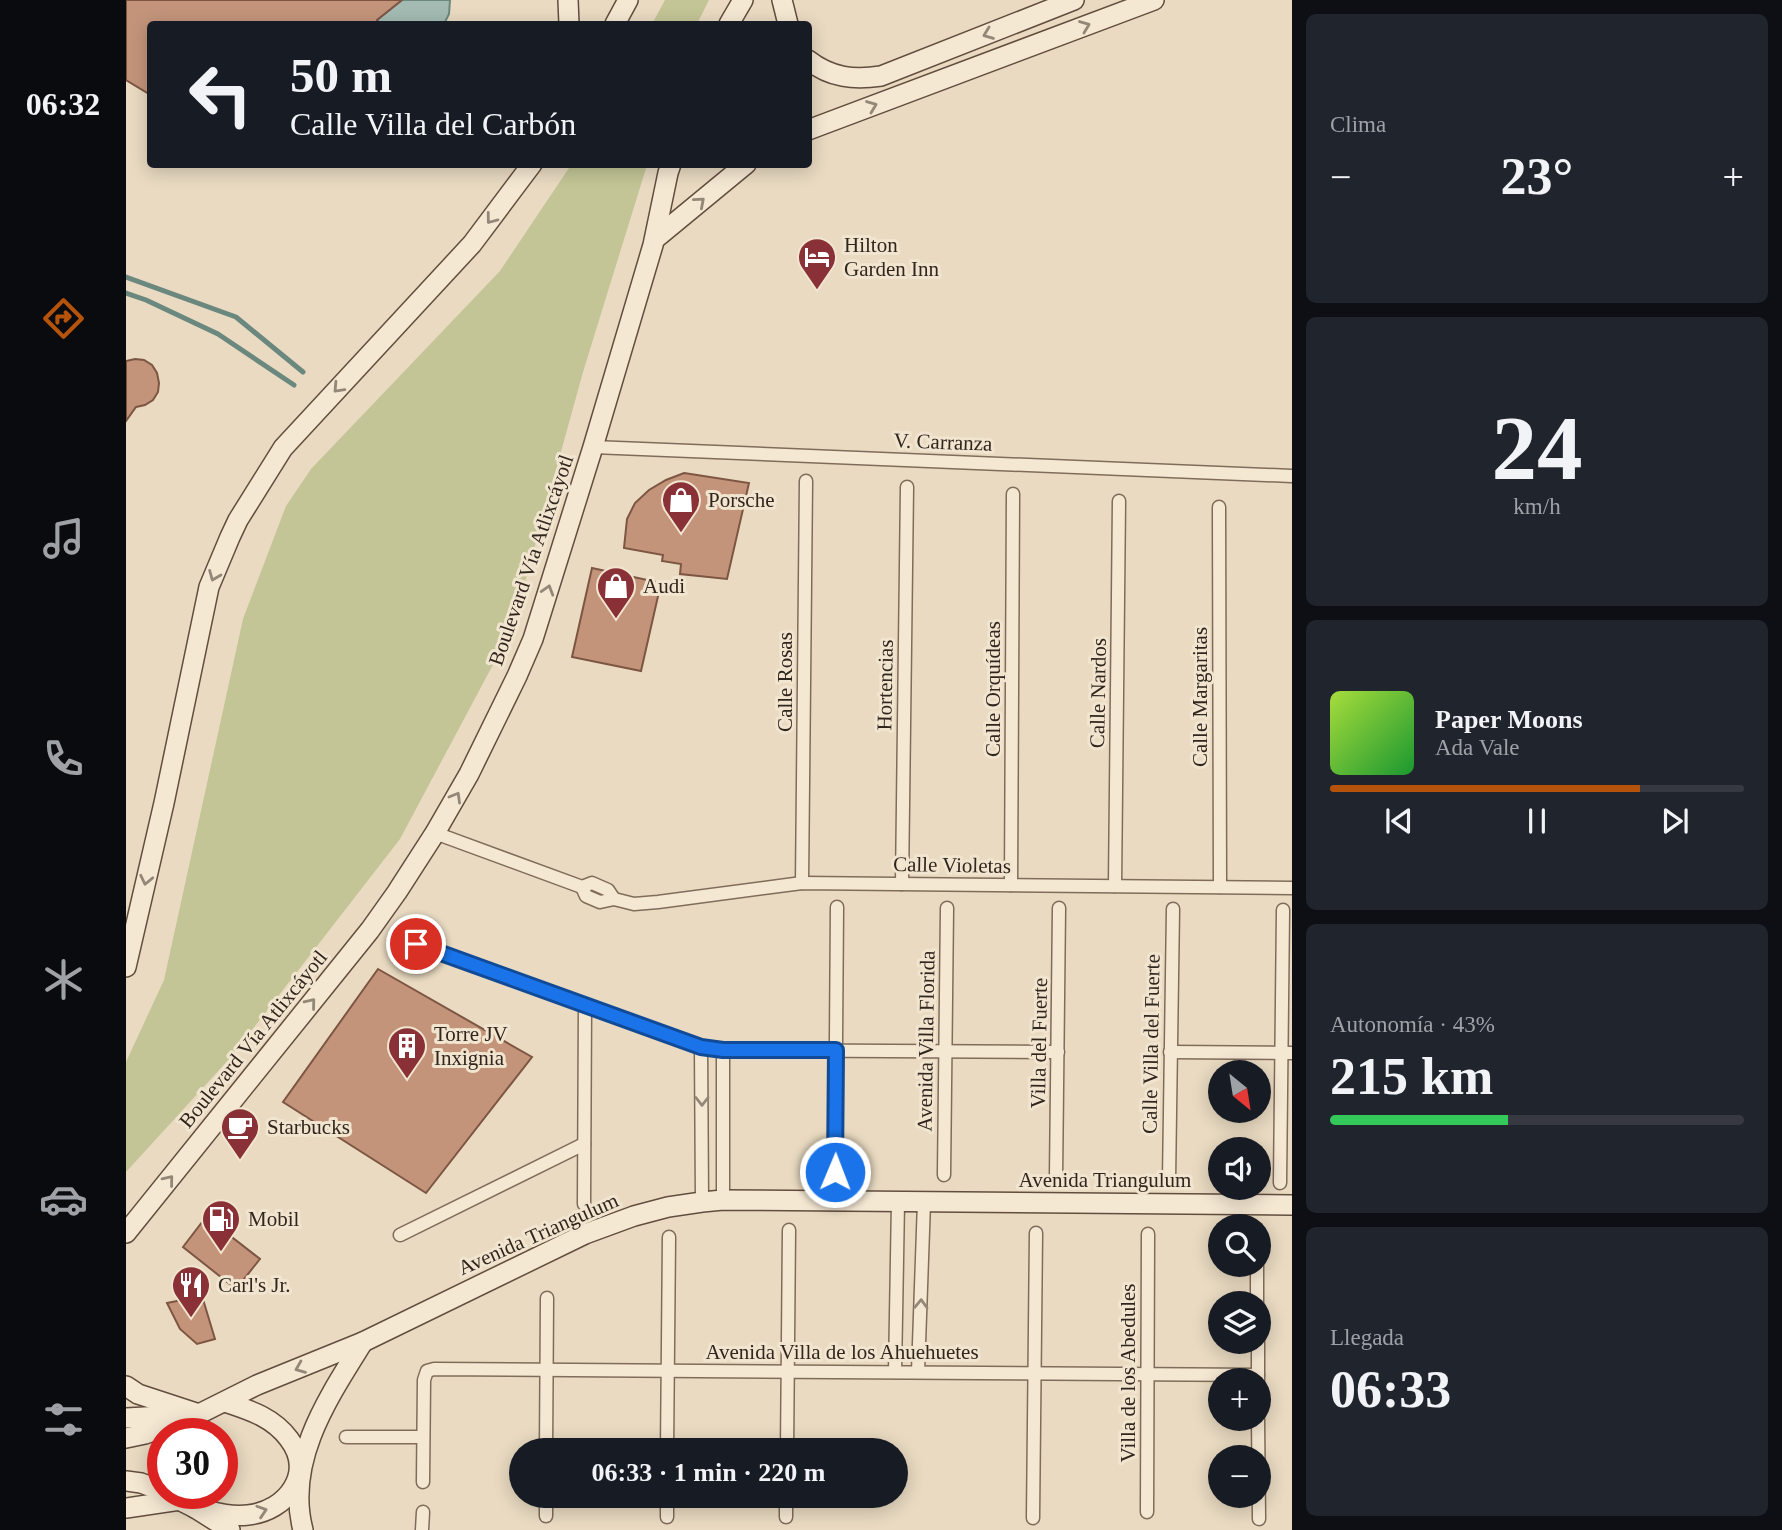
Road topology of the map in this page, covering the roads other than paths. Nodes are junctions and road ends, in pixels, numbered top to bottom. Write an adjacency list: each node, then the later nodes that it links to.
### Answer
1 (568, 0): 7 (main road)
2 (628, 0): 8 (main road)
3 (743, 0): 9 (main road)
4 (782, 0): 10 (main road)
5 (1074, 0): 11 (main road, one-way to 11)
6 (1154, 0): 12 (main road, one-way to 6)
7 (569, 21)
8 (617, 21)
9 (731, 21)
10 (787, 21)
11 (812, 63)
12 (812, 128)
13 (529, 168): 37 (main road, one-way to 37)
14 (670, 168): 16 (main road, Boulevard Vía Atlixcáyotl)
15 (741, 168): 16 (main road, one-way to 15)
16 (655, 239): 17 (main road, Boulevard Vía Atlixcáyotl)
17 (593, 447): 18 (street, V. Carranza); 24 (main road, Boulevard Vía Atlixcáyotl, one-way to 17)
18 (1292, 476)
19 (806, 481): 25 (street, Calle Rosas)
20 (907, 487): 26 (street, Hortencias)
21 (1013, 494): 27 (street, Calle Orquídeas)
22 (1119, 501): 28 (street, Calle Nardos)
23 (1219, 507): 29 (street, Calle Margaritas)
24 (435, 833): 25 (street, Calle Violetas); 59 (main road, Boulevard Vía Atlixcáyotl, one-way to 24)
25 (802, 883): 26 (street, Calle Violetas)
26 (902, 884): 27 (street, Calle Violetas)
27 (1011, 885): 28 (street, Calle Violetas)
28 (1115, 886): 29 (street, Calle Violetas)
29 (1220, 887): 30 (street, Calle Violetas)
30 (1292, 888)
31 (837, 907): 41 (street)
32 (947, 908): 42 (street, Avenida Villa Florida)
33 (1059, 908): 43 (street, Villa del Fuerte)
34 (1173, 909): 44 (street, Calle Villa del Fuerte)
35 (1283, 910): 45 (street)
36 (416, 944): 38 (street)
37 (126, 967)
38 (585, 1004): 39 (street); 46 (street)
39 (701, 1047): 40 (street); 53 (street, one-way to 53)
40 (723, 1050): 41 (street); 52 (street)
41 (836, 1050): 42 (street); 47 (street)
42 (945, 1051): 43 (street); 48 (street, Avenida Villa Florida)
43 (1058, 1052): 49 (street, Villa del Fuerte)
44 (1170, 1052): 45 (street); 50 (street, Calle Villa del Fuerte)
45 (1287, 1053): 51 (street)
46 (584, 1144): 56 (street); 62 (street)
47 (835, 1172)
48 (944, 1175)
49 (1056, 1177)
50 (1169, 1180)
51 (1280, 1183)
52 (723, 1200): 53 (main road, Avenida Triangulum); 54 (main road, Avenida Triangulum)
53 (702, 1202): 65 (main road, Avenida Triangulum)
54 (898, 1202): 55 (main road, Avenida Triangulum); 69 (street)
55 (924, 1202): 57 (main road, Avenida Triangulum); 70 (street, one-way to 55)
56 (584, 1204)
57 (1292, 1205)
58 (789, 1230): 68 (street)
59 (126, 1233)
60 (1036, 1233): 71 (street)
61 (1148, 1234): 72 (street, Villa de los Abedules)
62 (400, 1235)
63 (669, 1237): 67 (street)
64 (547, 1298): 66 (street)
65 (363, 1342): 75 (main road, Avenida Triangulum, one-way to 75); 85 (main road)
66 (547, 1370): 67 (street, Avenida Villa de los Ahuehuetes); 80 (street, Avenida Villa de los Ahuehuetes); 82 (street)
67 (668, 1370): 68 (street, Avenida Villa de los Ahuehuetes); 83 (street)
68 (788, 1371): 69 (street, Avenida Villa de los Ahuehuetes); 84 (street)
69 (895, 1372): 70 (street, Avenida Villa de los Ahuehuetes)
70 (918, 1372): 71 (street, Avenida Villa de los Ahuehuetes)
71 (1034, 1373): 72 (street, Avenida Villa de los Ahuehuetes); 101 (street)
72 (1147, 1374): 73 (street, Avenida Villa de los Ahuehuetes); 97 (street, Villa de los Abedules)
73 (1208, 1376)
74 (126, 1386): 76 (main road)
75 (225, 1402): 76 (main road, Avenida Triangulum); 85 (main road)
76 (199, 1414): 77 (main road); 81 (main road, Avenida Triangulum)
77 (126, 1418)
78 (1258, 1431): 102 (street)
79 (346, 1437): 80 (street)
80 (423, 1437): 87 (street)
81 (127, 1438)
82 (546, 1438)
83 (667, 1438)
84 (787, 1438)
85 (300, 1474): 95 (main road, one-way to 85); 104 (main road)
86 (126, 1481): 88 (main road)
87 (423, 1482)
88 (147, 1486)
89 (147, 1504): 90 (main road)
90 (126, 1508)
91 (546, 1508): 98 (street)
92 (667, 1508): 99 (street)
93 (786, 1508): 100 (street)
94 (195, 1509): 103 (main road)
95 (210, 1509)
96 (423, 1512): 105 (street)
97 (1147, 1512)
98 (546, 1516)
99 (667, 1517)
100 (786, 1517)
101 (1033, 1518)
102 (1259, 1518)
103 (230, 1530)
104 (303, 1530)
105 (422, 1530)

